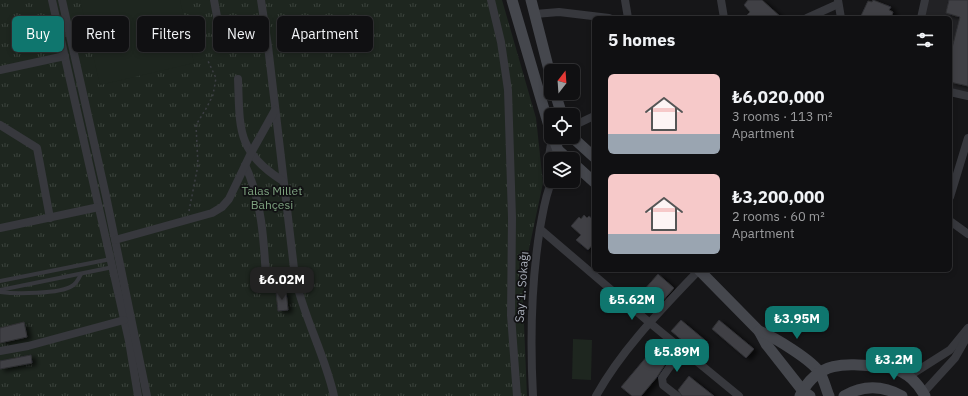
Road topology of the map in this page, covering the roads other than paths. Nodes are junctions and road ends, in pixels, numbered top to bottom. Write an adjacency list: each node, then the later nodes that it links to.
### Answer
1 (52, 0): 20 (street)
2 (62, 0): 47 (street)
3 (214, 0): 13 (street)
4 (261, 0): 26 (street)
5 (491, 0): 70 (street)
6 (512, 0): 27 (main road)
7 (531, 0): 12 (main road)
8 (625, 0): 15 (street)
9 (721, 0): 16 (street)
10 (925, 0): 19 (street)
11 (838, 2): 17 (street); 18 (street)
12 (535, 14): 14 (street); 21 (main road)
13 (217, 16)
14 (592, 16)
15 (628, 16)
16 (724, 16)
17 (811, 16)
18 (841, 16)
19 (921, 16)
20 (65, 56): 22 (street); 41 (street)
21 (548, 64)
22 (0, 70)
23 (238, 79): 33 (street)
24 (952, 92): 25 (street)
25 (968, 96)
26 (275, 110): 33 (street); 38 (street)
27 (544, 110)
28 (592, 117): 29 (street)
29 (580, 123)
30 (0, 125): 42 (street)
31 (968, 138): 40 (street)
32 (580, 144): 34 (main road)
33 (251, 152): 35 (street); 38 (street)
34 (592, 155)
35 (245, 165): 47 (street); 53 (street)
36 (580, 169): 37 (main road)
37 (592, 180)
38 (283, 181): 69 (street)
39 (550, 188): 45 (street, Say 1. Sokağı)
40 (952, 190)
41 (99, 207): 42 (street); 48 (street)
42 (50, 218): 44 (street)
43 (952, 222): 46 (street)
44 (0, 228)
45 (540, 229): 57 (street); 71 (street, Say 1. Sokağı)
46 (968, 234)
47 (114, 240): 68 (street)
48 (111, 259): 49 (street); 54 (lane)
49 (113, 267): 52 (lane); 56 (street)
50 (697, 272): 57 (street)
51 (701, 272): 59 (main road)
52 (81, 274): 55 (lane); 55 (lane)
53 (266, 279)
54 (0, 281)
55 (0, 291)
56 (124, 320): 62 (street); 67 (street)
57 (650, 323): 61 (street); 72 (street)
58 (968, 328): 64 (street)
59 (759, 331): 63 (main road); 65 (main road)
60 (968, 335): 66 (street)
61 (682, 349): 73 (street); 74 (street)
62 (0, 351)
63 (819, 372): 64 (main road); 65 (main road); 75 (main road)
64 (909, 376): 66 (main road); 77 (main road)
65 (805, 394)
66 (922, 395)
67 (138, 396)
68 (147, 396)
69 (334, 396)
70 (517, 396)
71 (533, 396)
72 (596, 396)
73 (677, 396)
74 (739, 396)
75 (829, 396)
76 (844, 396): 77 (main road)
77 (901, 396)

